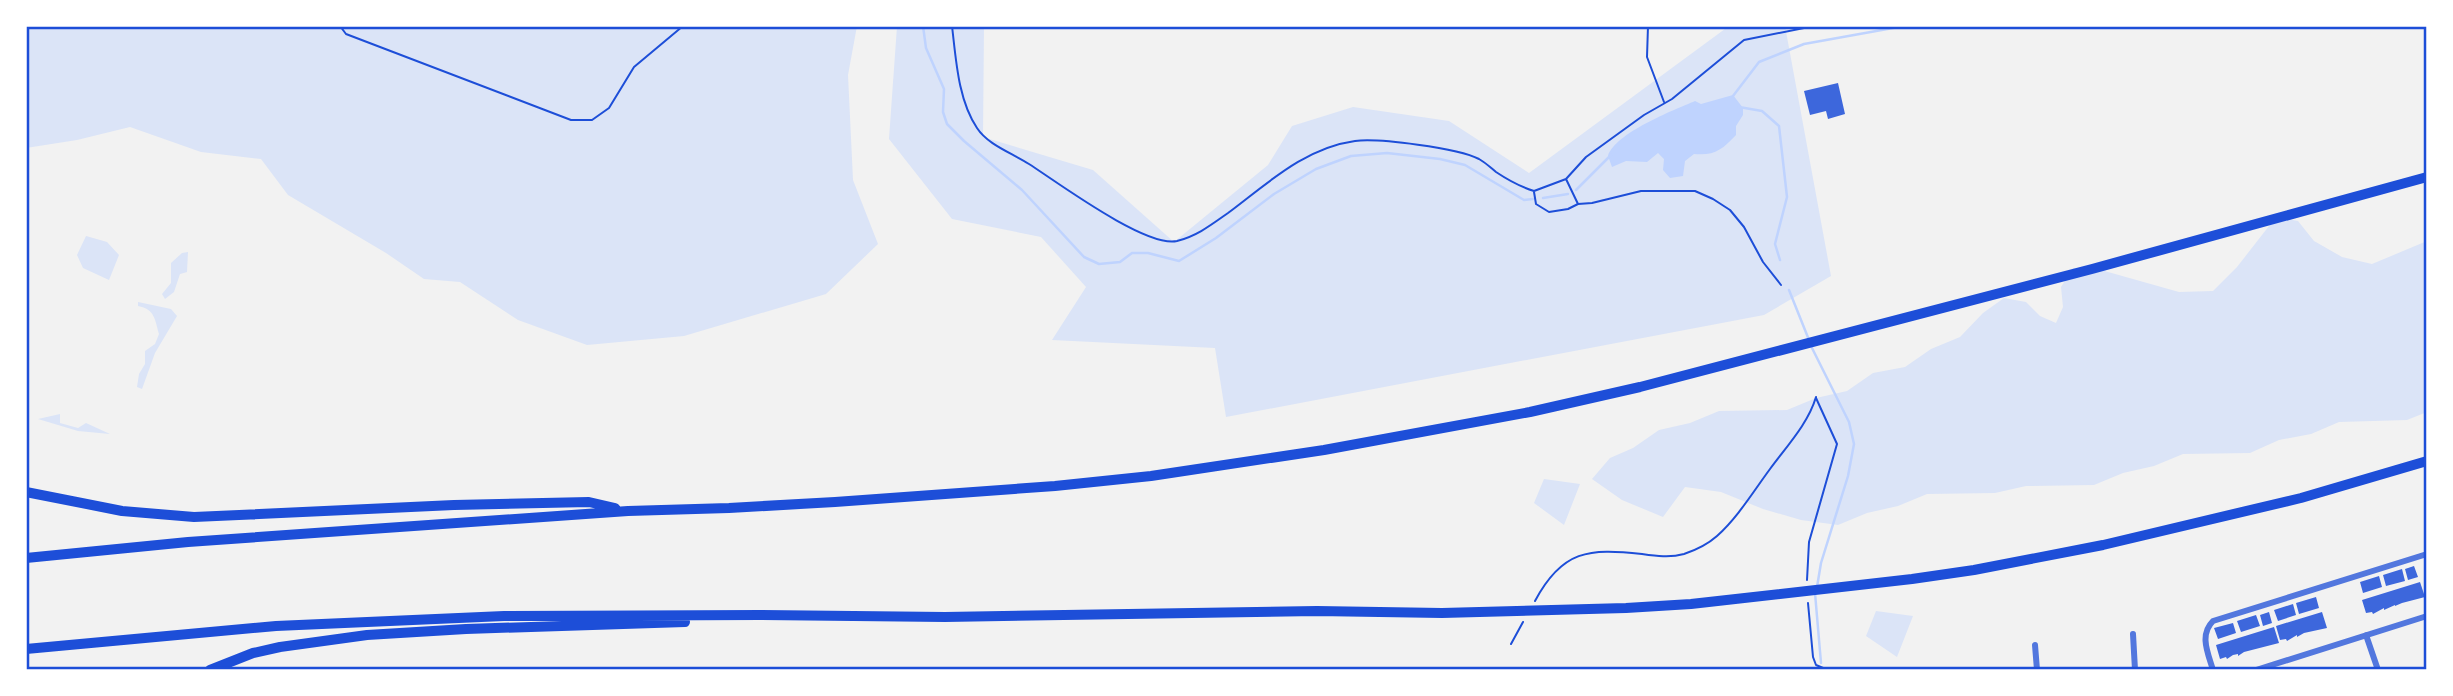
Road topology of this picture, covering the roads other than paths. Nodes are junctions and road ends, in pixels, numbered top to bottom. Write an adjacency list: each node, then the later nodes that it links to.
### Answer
1 (2427, 177): 4 (highway)
2 (2427, 461): 7 (highway)
3 (26, 492): 4 (highway)
4 (628, 510): 6 (highway)
5 (2427, 554): 17 (street)
6 (26, 558)
7 (760, 615): 12 (highway); 14 (highway)
8 (2427, 616): 10 (street)
9 (2133, 634): 16 (street)
10 (2366, 635): 13 (street); 19 (street)
11 (2035, 645): 15 (street)
12 (26, 649)
13 (2268, 668): 18 (street)
14 (210, 670)
15 (2037, 670)
16 (2135, 670)
17 (2213, 670)
18 (2256, 670)
19 (2378, 670)

